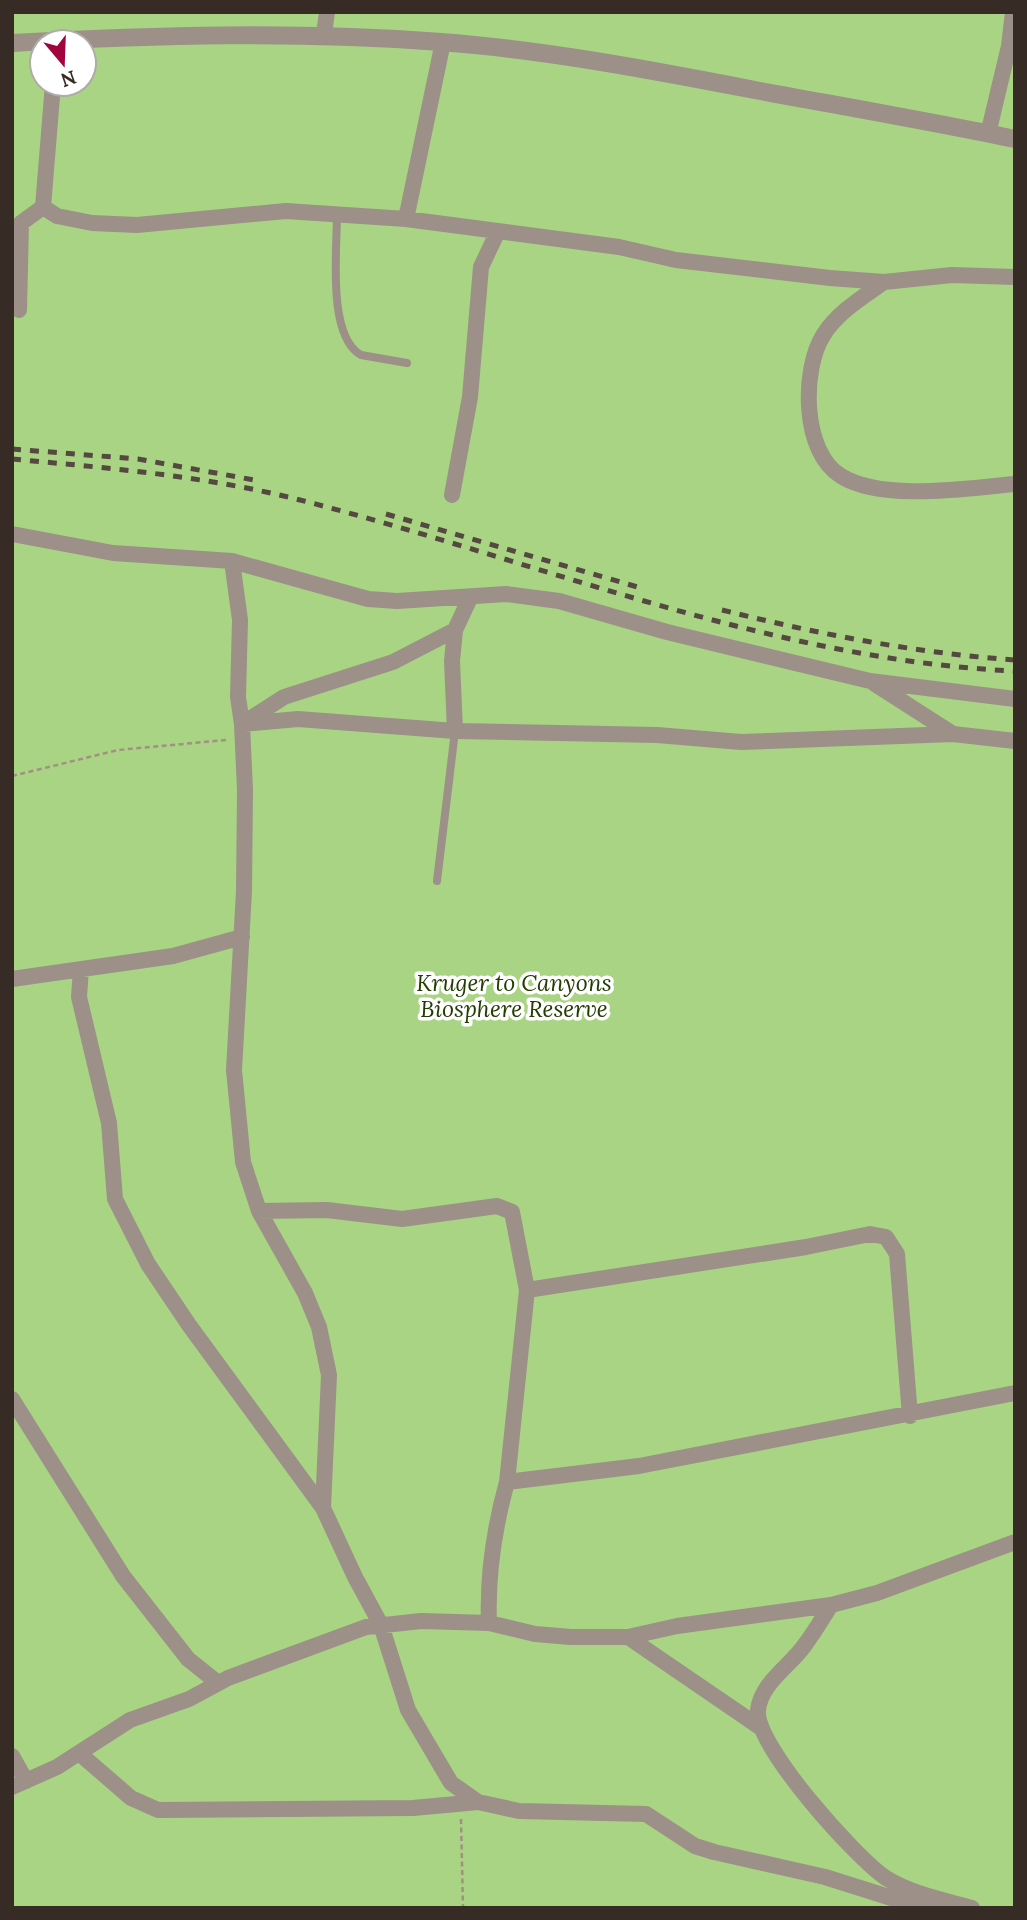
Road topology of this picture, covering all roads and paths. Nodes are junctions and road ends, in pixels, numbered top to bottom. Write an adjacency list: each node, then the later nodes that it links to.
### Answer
1 (327, 12): 3 (street)
2 (1013, 12): 7 (street)
3 (324, 34): 4 (street); 5 (street)
4 (98, 39)
5 (443, 42): 7 (street); 11 (street)
6 (52, 98): 9 (street)
7 (988, 134): 8 (street)
8 (1015, 139)
9 (43, 207): 10 (street); 15 (street)
10 (337, 215): 11 (street); 16 (lane)
11 (406, 219): 12 (street)
12 (498, 232): 14 (street); 18 (street)
13 (1015, 277): 14 (street)
14 (884, 282): 17 (street)
15 (19, 310)
16 (407, 363)
17 (1015, 484)
18 (452, 495)
19 (12, 534): 20 (street)
20 (232, 561): 21 (street); 25 (street)
21 (470, 598): 22 (street); 23 (street)
22 (455, 630): 25 (street); 26 (street)
23 (870, 681): 24 (street); 27 (street)
24 (1015, 699)
25 (242, 731): 26 (street); 29 (path); 31 (street)
26 (455, 731): 27 (street); 30 (lane)
27 (953, 734): 28 (street)
28 (1015, 741)
29 (12, 776)
30 (437, 881)
31 (242, 937): 32 (street); 34 (street)
32 (81, 970): 33 (street); 40 (street)
33 (12, 979)
34 (260, 1212): 35 (street); 40 (street)
35 (527, 1290): 38 (street); 39 (street)
36 (1015, 1393): 38 (street)
37 (12, 1399): 46 (street)
38 (910, 1416): 39 (street)
39 (507, 1482): 43 (street)
40 (323, 1508): 44 (street)
41 (1015, 1542): 42 (street)
42 (831, 1605): 45 (street); 47 (street)
43 (489, 1623): 44 (street); 45 (street)
44 (381, 1625): 46 (street); 52 (street)
45 (628, 1637): 47 (street)
46 (218, 1683): 48 (street)
47 (761, 1728): 53 (street)
48 (79, 1752): 50 (street); 51 (street)
49 (12, 1756): 50 (street)
50 (19, 1784)
51 (461, 1802): 52 (street); 54 (path)
52 (478, 1802): 53 (street)
53 (953, 1903): 55 (street)
54 (463, 1908)
55 (972, 1908)

